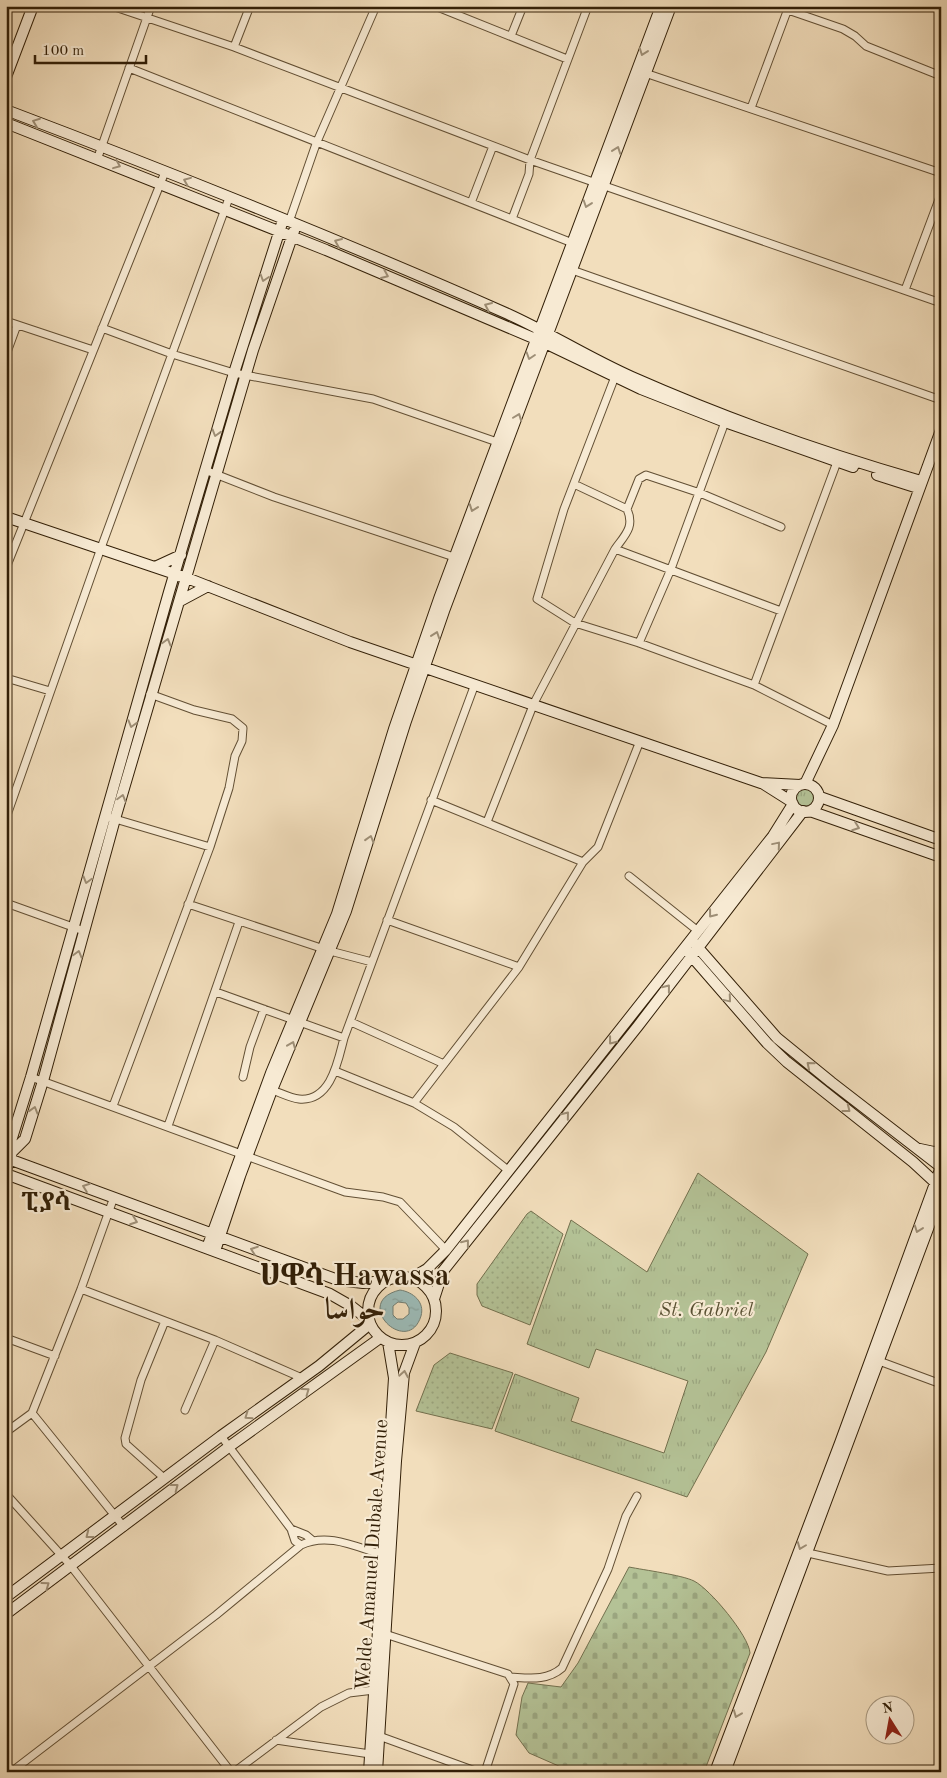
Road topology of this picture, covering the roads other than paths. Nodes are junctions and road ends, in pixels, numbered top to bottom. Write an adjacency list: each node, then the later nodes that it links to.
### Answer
1 (9, 6): 13 (street)
2 (33, 6): 21 (street)
3 (112, 6): 14 (street)
4 (151, 6): 14 (street)
5 (250, 6): 16 (street)
6 (376, 6): 22 (street)
7 (434, 6): 15 (street)
8 (523, 6): 15 (street)
9 (588, 6): 17 (street)
10 (661, 6): 34 (street, one-way to 34)
11 (671, 6): 19 (street)
12 (788, 8): 20 (street); 23 (street)
13 (6, 13)
14 (147, 17): 16 (street); 18 (street)
15 (512, 36): 17 (street)
16 (234, 46): 22 (street)
17 (567, 59): 30 (street)
18 (129, 68): 26 (street); 28 (street)
19 (645, 74): 23 (street); 34 (street, one-way to 19)
20 (941, 76)
21 (6, 77)
22 (341, 87): 26 (street); 27 (street)
23 (750, 108): 32 (street)
24 (6, 110): 28 (street, one-way to 24)
25 (6, 122): 29 (street)
26 (316, 144): 37 (street); 40 (street)
27 (493, 146): 30 (street); 37 (street)
28 (102, 147): 29 (street); 31 (street)
29 (98, 158): 33 (street, one-way to 33)
30 (530, 160): 34 (street); 39 (street)
31 (165, 172): 33 (street); 36 (street, one-way to 31)
32 (941, 172)
33 (160, 183): 38 (street); 51 (street)
34 (599, 184): 43 (street); 47 (street)
35 (941, 194): 47 (street)
36 (229, 198): 38 (street); 40 (street)
37 (471, 203): 39 (street)
38 (224, 208): 41 (street); 54 (street)
39 (512, 219): 43 (street)
40 (289, 222): 41 (street); 42 (street); 45 (street, one-way to 40)
41 (279, 231): 42 (street); 56 (street, one-way to 56)
42 (292, 236): 46 (street, one-way to 46); 58 (street)
43 (577, 244): 44 (street); 52 (street)
44 (572, 270): 52 (street); 59 (street)
45 (407, 272): 46 (street); 52 (street, one-way to 45)
46 (402, 282): 52 (street)
47 (905, 290): 48 (street)
48 (941, 303)
49 (6, 321): 50 (street)
50 (17, 325): 53 (street); 55 (street)
51 (102, 328): 53 (street); 54 (street)
52 (542, 336): 57 (street); 62 (street)
53 (93, 350): 71 (street)
54 (172, 354): 56 (street); 73 (street)
55 (6, 355)
56 (234, 373): 58 (street); 64 (street, one-way to 64)
57 (616, 374): 60 (street); 66 (street); 67 (street)
58 (246, 376): 62 (street); 65 (street)
59 (941, 400)
60 (726, 422): 63 (street); 68 (street)
61 (941, 430): 67 (street)
62 (503, 444): 77 (street)
63 (837, 462): 67 (street); 86 (street)
64 (205, 470): 65 (street); 75 (street)
65 (217, 474): 76 (street); 77 (street)
66 (574, 484): 69 (street); 87 (street)
67 (920, 485): 97 (street)
68 (700, 493): 69 (street); 72 (street); 80 (street)
69 (627, 509): 74 (street)
70 (6, 517): 71 (street)
71 (26, 523): 73 (street); 78 (street)
72 (781, 527)
73 (101, 548): 79 (street); 93 (street)
74 (615, 549): 80 (street); 87 (street)
75 (181, 555): 79 (street); 81 (street)
76 (192, 559): 82 (street); 83 (street)
77 (459, 559): 89 (street)
78 (6, 568)
79 (157, 568): 81 (street); 84 (street)
80 (671, 569): 86 (street); 88 (street)
81 (175, 574): 82 (street); 84 (street)
82 (187, 578): 83 (street); 85 (street)
83 (204, 585): 85 (street); 89 (street)
84 (169, 592): 94 (street)
85 (180, 601): 95 (street, one-way to 85)
86 (781, 611): 92 (street)
87 (575, 623): 88 (street); 96 (street)
88 (639, 643): 92 (street)
89 (421, 665): 91 (street); 119 (street)
90 (6, 678): 93 (street)
91 (475, 684): 96 (street); 101 (street)
92 (754, 686): 97 (street)
93 (50, 690): 104 (street)
94 (142, 691): 95 (street); 105 (street, one-way to 105)
95 (152, 694): 105 (street, one-way to 95); 108 (street)
96 (534, 703): 98 (street); 106 (street)
97 (833, 725): 100 (street)
98 (640, 741): 99 (street); 110 (street)
99 (762, 783): 100 (street); 102 (street)
100 (810, 788): 102 (street); 103 (street); 107 (street)
101 (431, 800): 106 (street); 114 (street)
102 (793, 803): 103 (street); 118 (street, one-way to 118)
103 (807, 811): 109 (street, one-way to 109); 118 (street, one-way to 103)
104 (6, 818)
105 (110, 818): 108 (street); 116 (street, one-way to 116); 117 (street)
106 (487, 822): 110 (street)
107 (941, 840)
108 (210, 847): 113 (street)
109 (941, 857)
110 (583, 862): 121 (street)
111 (629, 876): 118 (street)
112 (6, 903): 116 (street)
113 (188, 904): 115 (street); 134 (street)
114 (387, 920): 120 (street); 121 (street)
115 (239, 922): 119 (street); 122 (street)
116 (74, 928): 117 (street); 129 (street)
117 (84, 932): 131 (street, one-way to 117)
118 (693, 945): 136 (street, one-way to 118); 141 (street, one-way to 141); 143 (street, one-way to 143); 153 (street, one-way to 118)
119 (326, 950): 120 (street); 124 (street)
120 (372, 962): 125 (street)
121 (519, 967): 127 (street)
122 (216, 992): 123 (street); 135 (street)
123 (264, 1009): 124 (street); 130 (street)
124 (297, 1021): 126 (street); 132 (street, one-way to 124); 138 (street)
125 (351, 1022): 126 (street); 127 (street)
126 (344, 1038): 128 (street)
127 (444, 1064): 133 (street)
128 (335, 1072): 132 (street); 133 (street)
129 (31, 1077): 131 (street); 139 (street)
130 (243, 1077)
131 (43, 1081): 134 (street); 139 (street, one-way to 131)
132 (272, 1090): 138 (street)
133 (414, 1103): 141 (street)
134 (113, 1106): 135 (street)
135 (168, 1126): 138 (street)
136 (917, 1148): 137 (street); 140 (street)
137 (941, 1151)
138 (244, 1154): 147 (street); 149 (street)
139 (9, 1160): 145 (street, one-way to 139)
140 (941, 1167): 143 (street)
141 (509, 1171): 149 (street)
142 (6, 1174): 146 (street)
143 (938, 1185): 199 (street, one-way to 199)
144 (941, 1194): 163 (street)
145 (114, 1197): 146 (street); 147 (street)
146 (109, 1212): 148 (street, one-way to 148); 152 (street)
147 (216, 1236): 148 (street); 151 (street, one-way to 147)
148 (211, 1250): 154 (street)
149 (446, 1250): 150 (street)
150 (412, 1278): 151 (street); 153 (street)
151 (385, 1281): 156 (street)
152 (81, 1289): 155 (street); 162 (street)
153 (434, 1299): 161 (street)
154 (351, 1306): 156 (street); 159 (street)
155 (165, 1321): 158 (street); 171 (street)
156 (369, 1322): 159 (street); 160 (street)
157 (6, 1338): 162 (street)
158 (215, 1340): 164 (street); 166 (street)
159 (351, 1340): 164 (street)
160 (384, 1340): 161 (street); 170 (street, one-way to 160); 180 (street)
161 (415, 1343): 186 (street, Welde Amanuel Dubale Avenue, one-way to 161)
162 (56, 1356): 167 (street)
163 (879, 1361): 165 (street); 179 (street)
164 (302, 1378): 169 (street, one-way to 169)
165 (941, 1384)
166 (185, 1410)
167 (32, 1413): 168 (street); 174 (street)
168 (6, 1432)
169 (220, 1436): 170 (street); 171 (street)
170 (230, 1446): 175 (street, one-way to 170); 176 (street)
171 (164, 1478): 174 (street)
172 (6, 1494): 181 (street)
173 (637, 1496): 188 (street)
174 (114, 1515): 175 (street); 181 (street, one-way to 181)
175 (124, 1526): 182 (street)
176 (291, 1529): 177 (street); 178 (street)
177 (312, 1540): 178 (street); 180 (street)
178 (301, 1545): 187 (street)
179 (808, 1553): 183 (street); 200 (street)
180 (382, 1555): 189 (street)
181 (62, 1556): 182 (street); 184 (street)
182 (71, 1566): 185 (street, one-way to 182); 187 (street)
183 (941, 1568)
184 (6, 1597)
185 (6, 1614)
186 (385, 1634): 188 (street); 190 (street, Welde Amanuel Dubale Avenue)
187 (149, 1666): 193 (street); 194 (street)
188 (511, 1677): 198 (street)
189 (374, 1690): 191 (street); 192 (street)
190 (379, 1736): 196 (street, Welde Amanuel Dubale Avenue); 197 (street)
191 (276, 1740): 192 (street); 194 (street)
192 (370, 1754): 195 (street)
193 (11, 1772)
194 (232, 1772)
195 (369, 1772)
196 (377, 1772)
197 (478, 1772)
198 (485, 1772)
199 (715, 1772)
200 (725, 1772)

